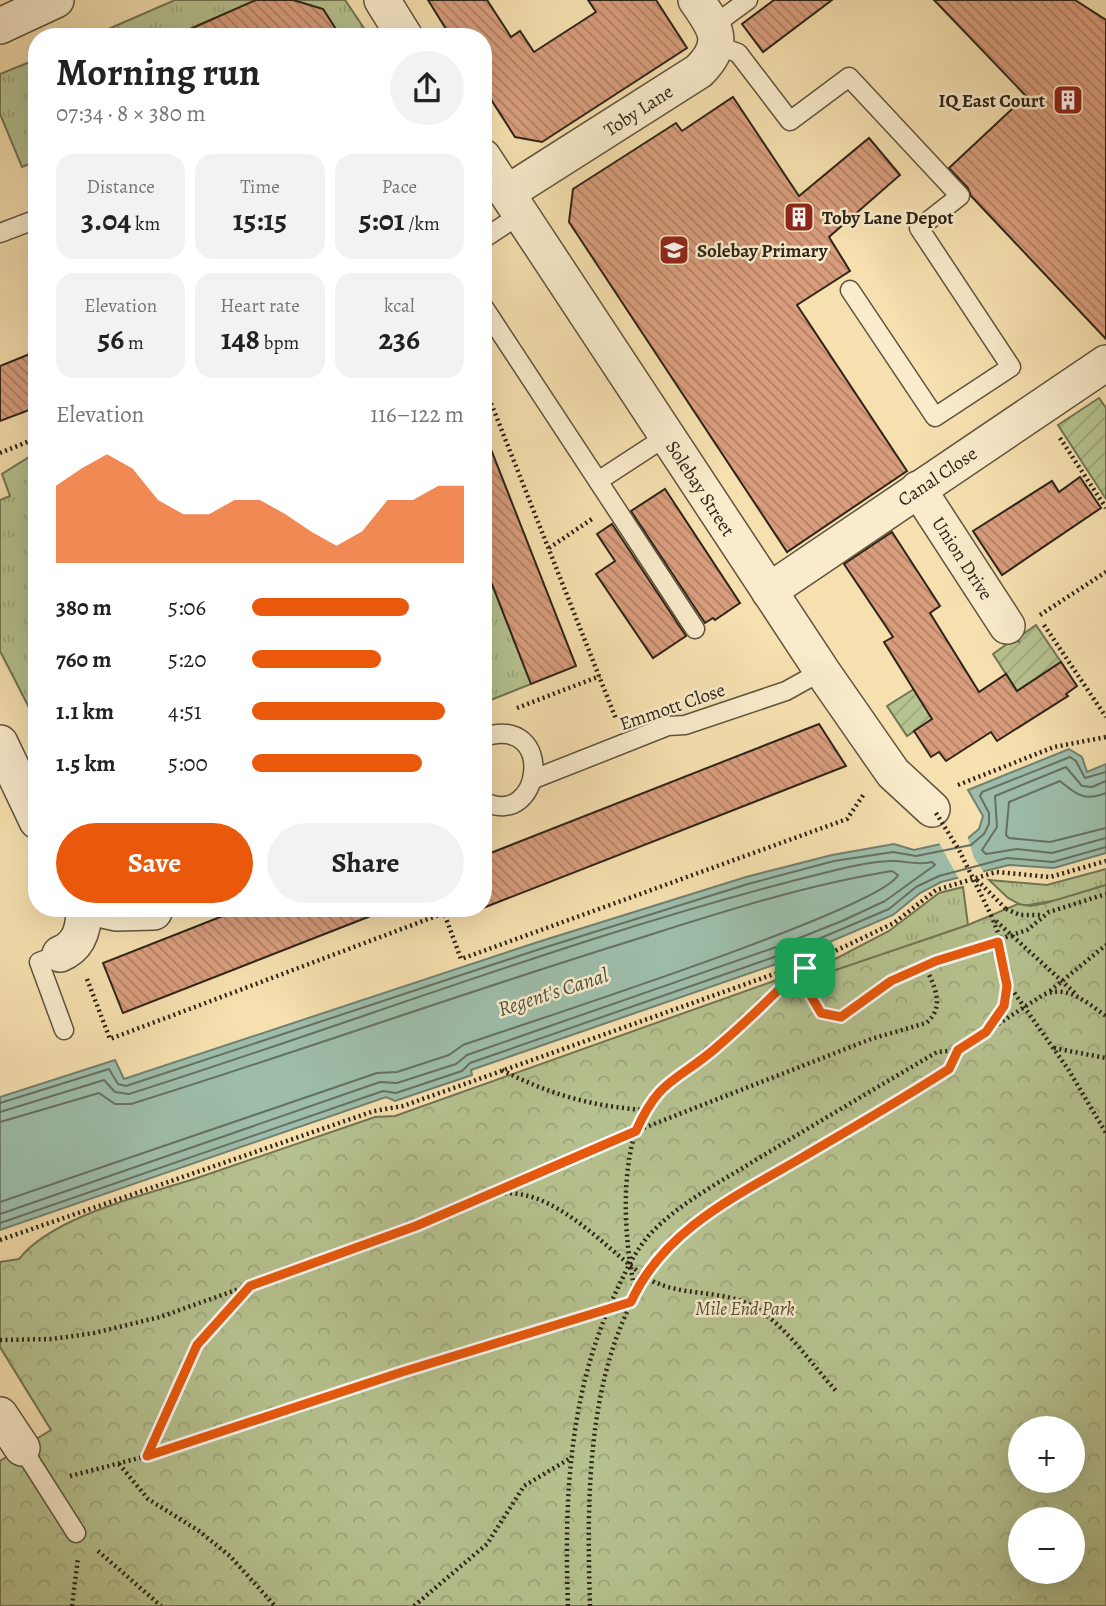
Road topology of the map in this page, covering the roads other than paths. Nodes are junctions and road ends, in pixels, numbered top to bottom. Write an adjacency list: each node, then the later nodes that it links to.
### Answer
1 (55, 0): 5 (street)
2 (382, 0): 6 (street)
3 (748, 0): 4 (lane)
4 (708, 23): 8 (street, Toby Lane); 12 (lane)
5 (0, 26)
6 (399, 28)
7 (492, 171): 8 (street, Solebay Street)
8 (514, 204): 10 (lane); 15 (street, Solebay Street)
9 (28, 222): 11 (lane)
10 (492, 229)
11 (0, 233)
12 (850, 290)
13 (492, 320): 16 (lane)
14 (1106, 363): 17 (street, Canal Close)
15 (667, 436): 16 (lane); 18 (street, Solebay Street)
16 (598, 481): 20 (lane)
17 (918, 489): 18 (street, Canal Close); 19 (street, Union Drive)
18 (769, 591): 21 (street, Solebay Street)
19 (1023, 622)
20 (695, 629)
21 (822, 671): 24 (lane, Emmott Close); 27 (street, Solebay Street)
22 (492, 736): 24 (lane)
23 (0, 743): 25 (street)
24 (534, 779): 26 (lane, Emmott Close)
25 (28, 802)
26 (492, 804)
27 (934, 811)
28 (74, 934): 29 (lane)
29 (64, 1030)
30 (0, 1415): 31 (street)
31 (22, 1448): 32 (lane)
32 (76, 1533)

